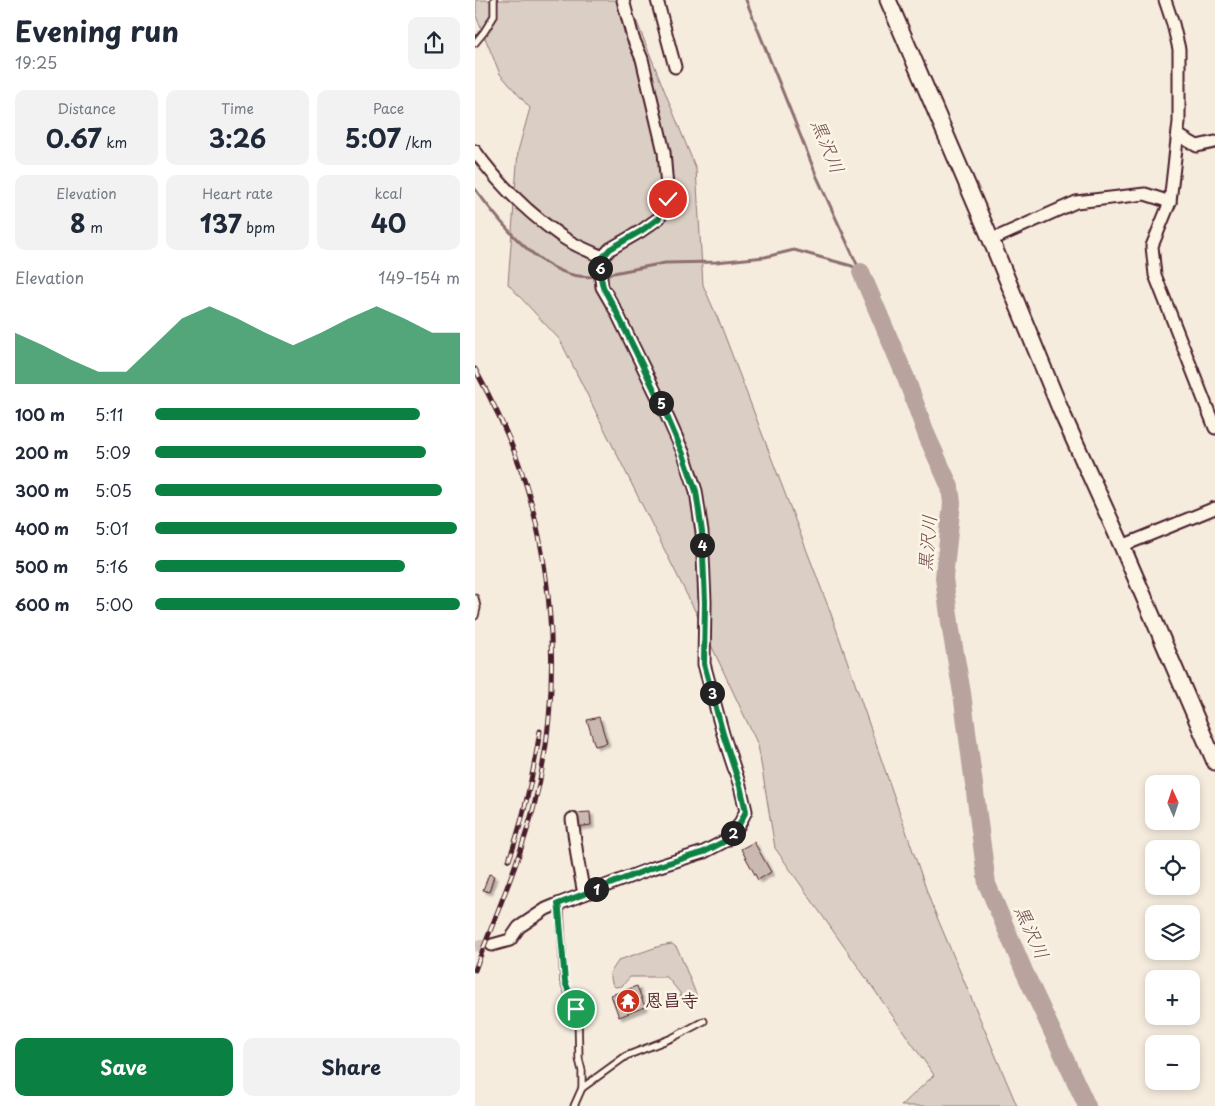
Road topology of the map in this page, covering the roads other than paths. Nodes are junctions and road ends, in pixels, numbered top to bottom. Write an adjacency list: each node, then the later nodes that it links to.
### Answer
1 (494, 0): 6 (lane)
2 (623, 0): 13 (street)
3 (657, 0): 7 (street)
4 (888, 0): 12 (street)
5 (1165, 0): 8 (street)
6 (475, 43)
7 (675, 67)
8 (1178, 135): 9 (street); 11 (street)
9 (1215, 142)
10 (475, 151): 13 (street)
11 (1170, 202): 12 (street); 14 (street)
12 (991, 240): 16 (street)
13 (603, 257): 21 (street)
14 (1215, 428)
15 (1215, 508): 16 (street)
16 (1122, 546): 19 (street)
17 (475, 598): 18 (lane)
18 (475, 616)
19 (1215, 762)
20 (572, 819): 21 (street)
21 (585, 894): 22 (street)
22 (558, 904): 23 (street); 25 (lane)
23 (492, 945)
24 (704, 1021): 25 (lane)
25 (582, 1088): 26 (lane)
26 (574, 1106)

